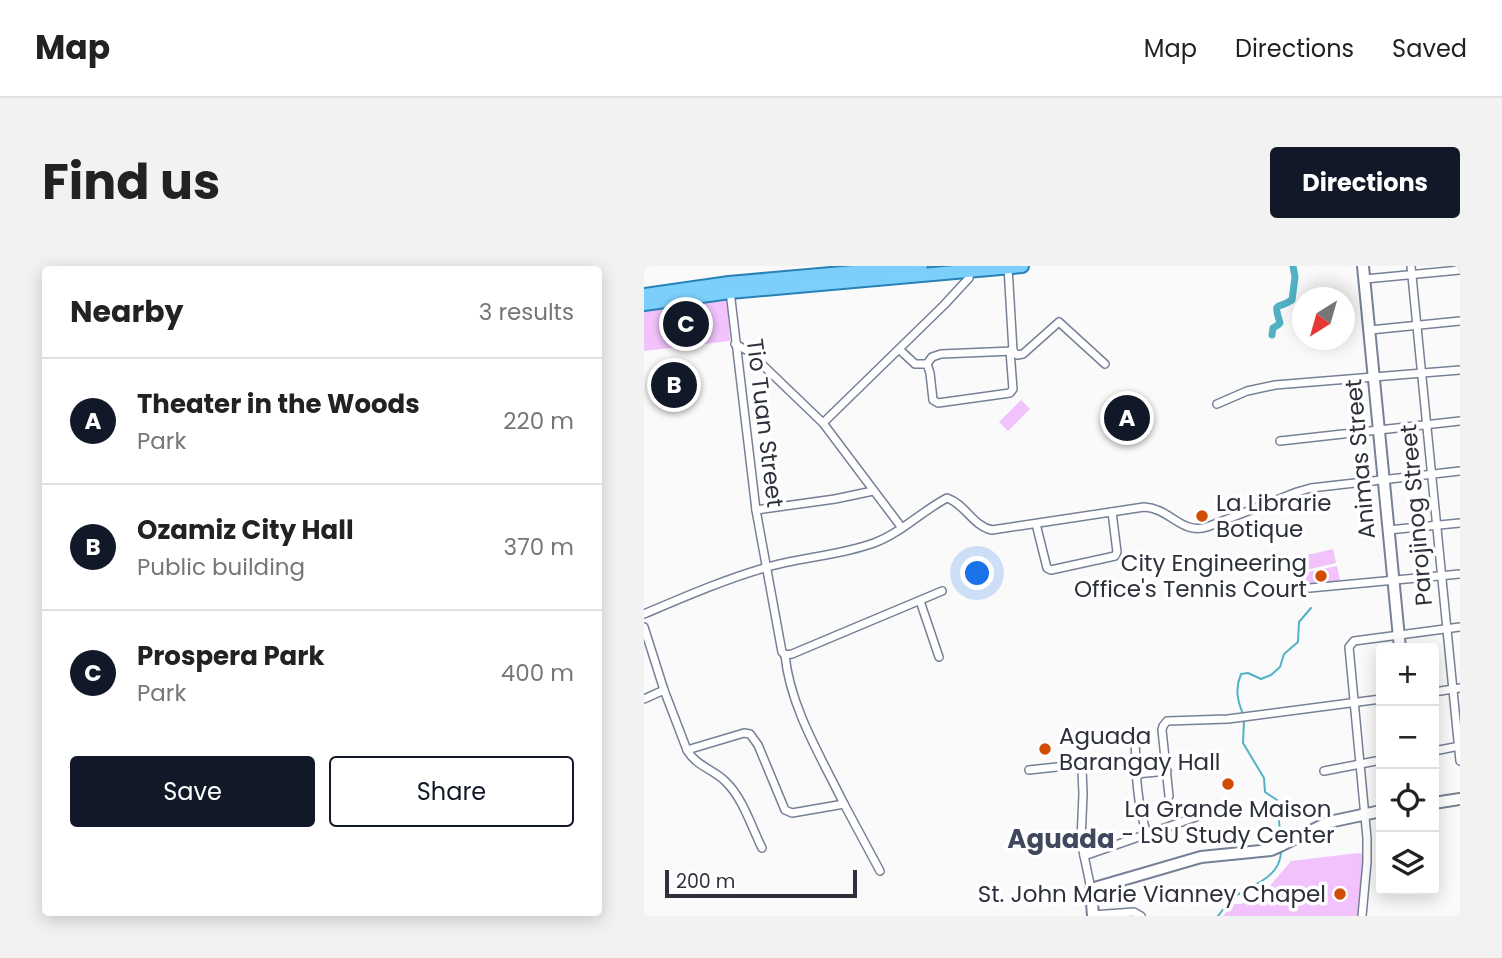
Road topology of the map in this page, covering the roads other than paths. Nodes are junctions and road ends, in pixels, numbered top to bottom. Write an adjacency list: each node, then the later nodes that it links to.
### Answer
1 (921, 266): 7 (main road)
2 (1363, 266): 8 (street, Animas Street)
3 (1015, 267): 4 (main road); 17 (street)
4 (970, 268): 7 (main road); 16 (street)
5 (1412, 270): 6 (street); 8 (street); 13 (street, Parojinog Street)
6 (1460, 270)
7 (874, 272): 9 (main road)
8 (1364, 279): 14 (street, Animas Street)
9 (729, 287): 10 (main road); 11 (main road); 15 (street, Tio Tuan Street)
10 (644, 295)
11 (644, 304)
12 (1460, 321): 13 (street)
13 (1418, 325): 14 (street); 21 (street, Parojinog Street)
14 (1370, 330): 22 (street, Animas Street)
15 (735, 344): 25 (street); 33 (street, Tio Tuan Street)
16 (900, 349): 18 (street); 25 (street)
17 (1011, 351): 18 (street); 18 (street); 19 (street)
18 (927, 364)
19 (1105, 364)
20 (1460, 370): 21 (street)
21 (1422, 373): 22 (street); 26 (street, Parojinog Street)
22 (1373, 378): 23 (street); 27 (street, Animas Street)
23 (1217, 404)
24 (1460, 421): 26 (street)
25 (823, 423): 32 (street)
26 (1427, 424): 27 (street); 30 (street, Parojinog Street)
27 (1378, 430): 28 (street); 31 (street, Animas Street)
28 (1280, 441)
29 (1460, 471): 30 (street)
30 (1433, 474): 31 (street); 37 (street, Parojinog Street)
31 (1383, 480): 34 (street); 39 (street, Animas Street)
32 (873, 491): 33 (street); 38 (street)
33 (756, 510): 40 (street, Tio Tuan Street)
34 (1112, 512): 35 (street); 35 (street)
35 (1036, 523): 38 (street)
36 (1460, 523): 37 (street)
37 (1437, 526): 39 (street); 42 (street, Parojinog Street)
38 (902, 528): 40 (street)
39 (1388, 530): 43 (street, Animas Street)
40 (766, 567): 47 (street); 53 (street, Tio Tuan Street)
41 (1460, 574): 42 (street)
42 (1441, 576): 43 (street); 50 (street, Parojinog Street)
43 (1392, 582): 44 (street); 51 (street, Animas Street)
44 (1299, 589)
45 (942, 591): 46 (street)
46 (920, 601): 53 (street); 54 (street)
47 (644, 614)
48 (644, 627): 56 (street)
49 (1460, 627): 50 (street)
50 (1446, 628): 51 (street); 55 (street, Parojinog Street)
51 (1398, 636): 52 (street, Animas Street); 59 (street)
52 (1399, 643)
53 (785, 654): 74 (street, Tio Tuan Street)
54 (939, 657)
55 (1456, 689): 61 (street, Parojinog Street)
56 (664, 690): 57 (street); 62 (street)
57 (644, 699)
58 (1376, 700): 59 (street)
59 (1355, 703): 66 (street); 68 (street)
60 (1135, 736): 70 (street)
61 (1459, 746): 63 (street); 65 (street, Parojinog Street)
62 (687, 750): 74 (street); 79 (street)
63 (1439, 750)
64 (1376, 761): 66 (street)
65 (1460, 761)
66 (1361, 764): 69 (street); 76 (street)
67 (1028, 770): 80 (street)
68 (1167, 771): 70 (street); 71 (street)
69 (1324, 771)
70 (1136, 774): 78 (street)
71 (1169, 796)
72 (1460, 799): 73 (street)
73 (1439, 802)
74 (844, 804): 81 (street, Tio Tuan Street)
75 (1376, 812): 76 (street)
76 (1365, 814): 82 (street); 85 (street)
77 (1196, 817): 78 (street)
78 (1147, 834): 80 (street)
79 (762, 848)
80 (1084, 856): 82 (street)
81 (880, 871)
82 (1091, 889): 83 (street)
83 (1093, 916): 84 (street)
84 (1141, 916)
85 (1362, 916)

